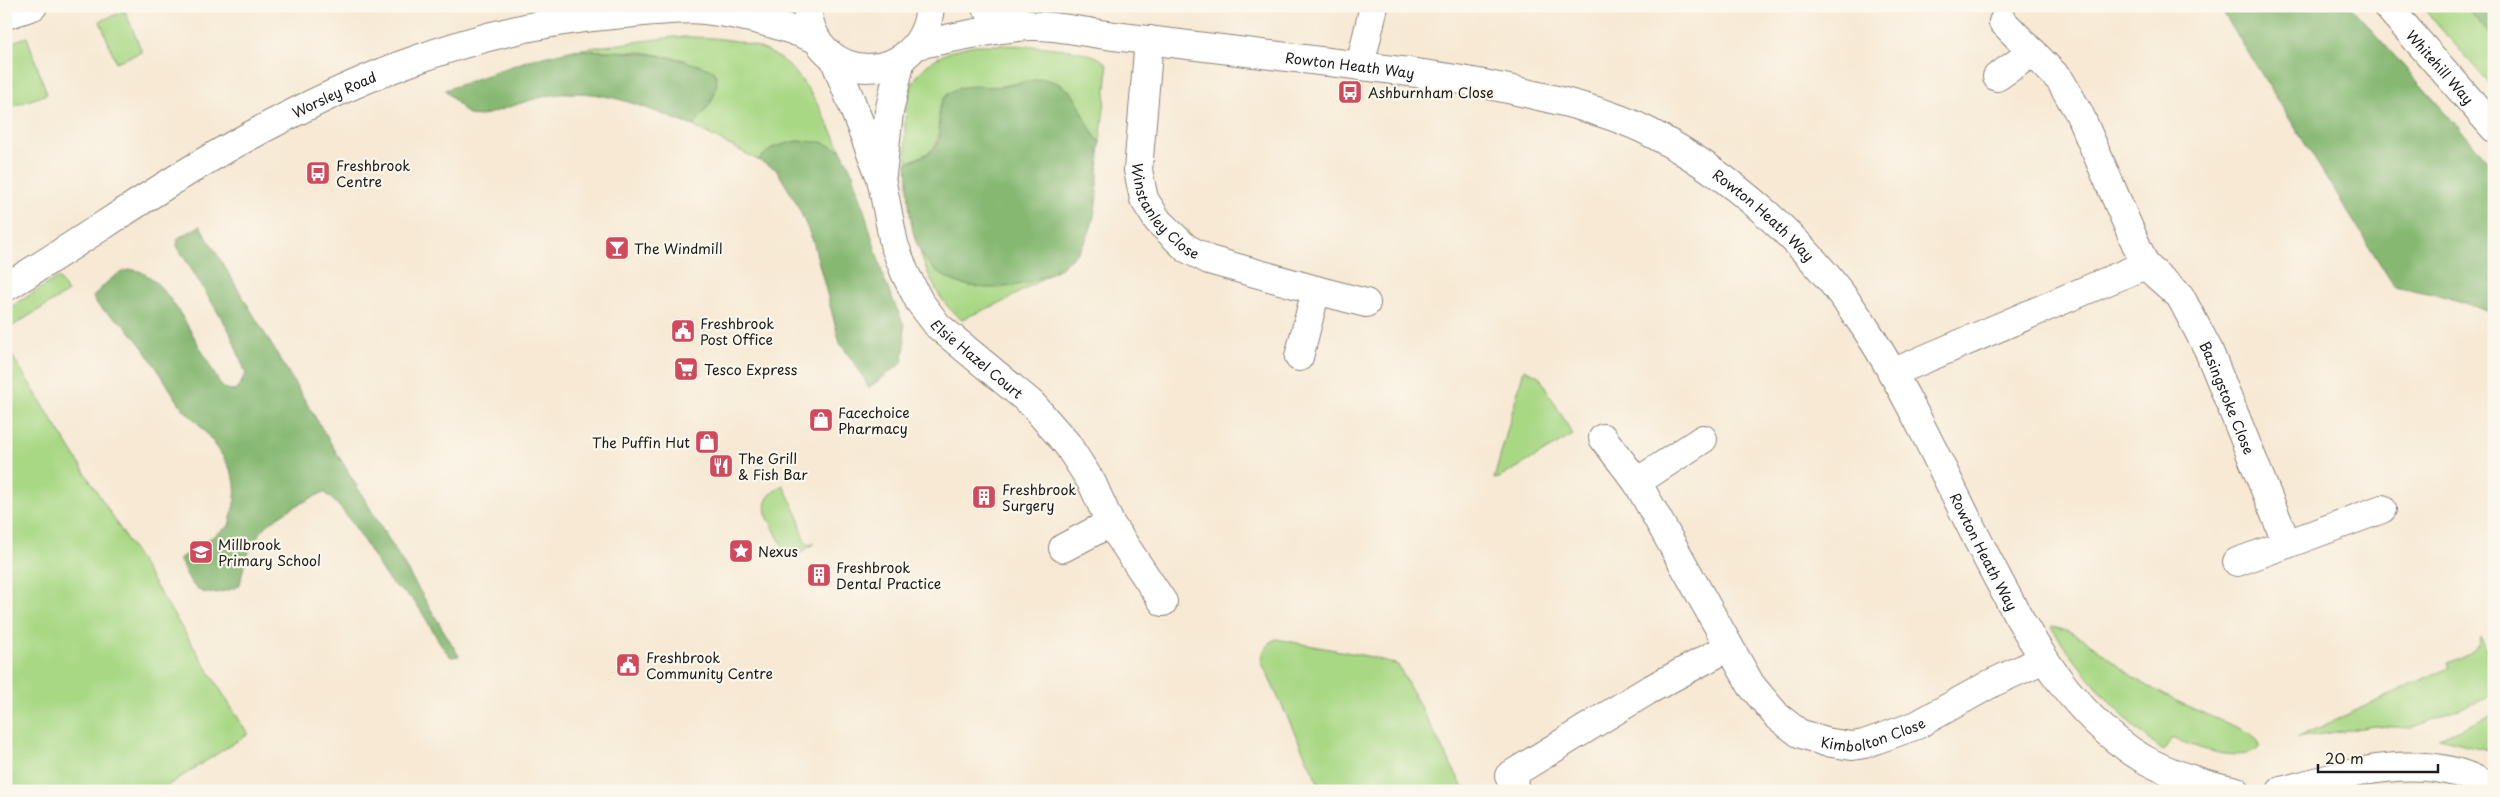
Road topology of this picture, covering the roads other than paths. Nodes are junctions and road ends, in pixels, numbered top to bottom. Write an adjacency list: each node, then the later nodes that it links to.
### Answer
1 (33, 6): 8 (street)
2 (807, 6): 12 (street)
3 (930, 6): 13 (street)
4 (985, 6): 10 (street, Rowton Heath Way)
5 (1374, 6): 15 (street)
6 (2387, 6): 17 (street, Whitehill Way)
7 (707, 8): 12 (street, Worsley Road); 20 (street, Worsley Road)
8 (6, 15)
9 (2003, 22): 14 (street, Basingstoke Close)
10 (1033, 26): 11 (street, Rowton Heath Way); 13 (street, Rowton Heath Way)
11 (1149, 40): 15 (street, Rowton Heath Way); 21 (street, Winstanley Close)
12 (825, 48): 13 (street, Worsley Road); 18 (street, Elsie Hazel Court)
13 (909, 52): 18 (street, Elsie Hazel Court)
14 (2033, 52): 16 (street); 19 (street, Basingstoke Close)
15 (1360, 66): 24 (street, Rowton Heath Way)
16 (1997, 77)
17 (2494, 128)
18 (881, 178): 29 (street, Elsie Hazel Court)
19 (2145, 266): 24 (street); 30 (street, Basingstoke Close)
20 (6, 287)
21 (1316, 290): 22 (street, Winstanley Close); 23 (street)
22 (1366, 303)
23 (1298, 357)
24 (1892, 373): 35 (street, Rowton Heath Way)
25 (1603, 438): 27 (street, Kimbolton Close)
26 (1703, 439): 27 (street)
27 (1637, 482): 34 (street, Kimbolton Close)
28 (2382, 509): 30 (street)
29 (1110, 523): 31 (street); 33 (street, Elsie Hazel Court)
30 (2287, 544): 32 (street)
31 (1063, 548)
32 (2237, 562)
33 (1163, 602)
34 (1729, 647): 35 (street, Kimbolton Close); 37 (street)
35 (2044, 659): 38 (street, Rowton Heath Way)
36 (2494, 790): 39 (street)
37 (1516, 791)
38 (2236, 791)
39 (2281, 791)

